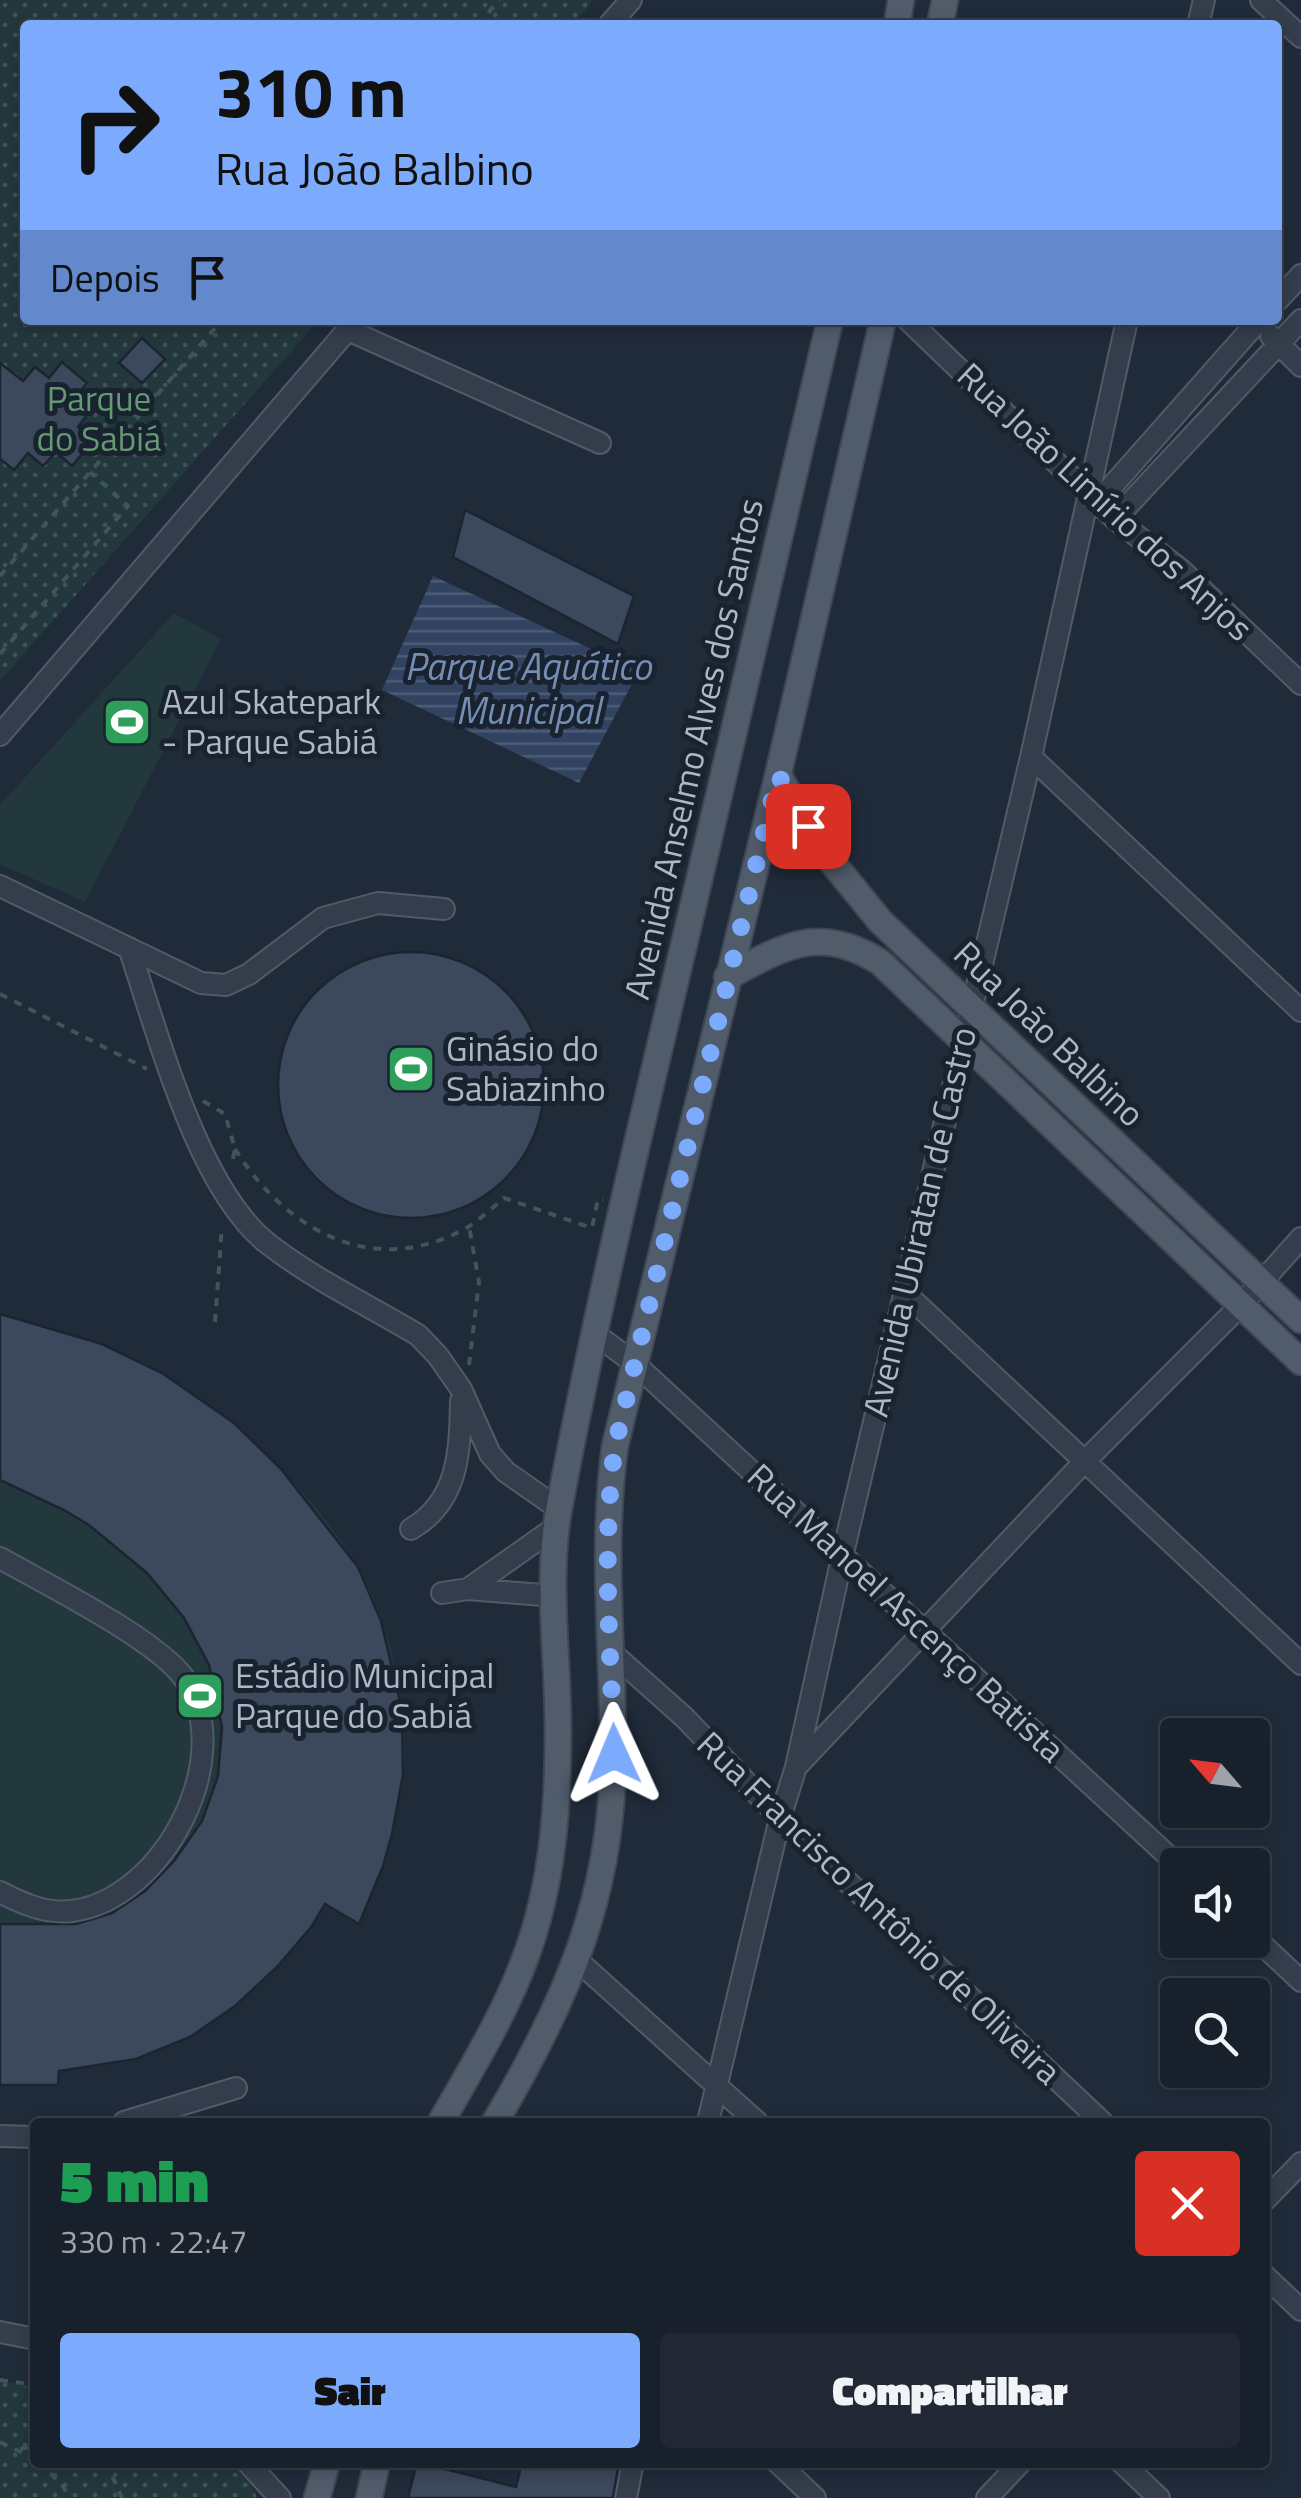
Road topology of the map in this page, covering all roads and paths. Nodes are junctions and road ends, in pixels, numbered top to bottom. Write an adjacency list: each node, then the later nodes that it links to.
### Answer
1 (499, 0): 4 (path)
2 (631, 0): 5 (street)
3 (1261, 0): 6 (street)
4 (482, 20)
5 (614, 20)
6 (1301, 37)
7 (1301, 275): 8 (street)
8 (1282, 296)
9 (1301, 320): 18 (street)
10 (218, 325): 21 (path)
11 (352, 325): 20 (street); 27 (street)
12 (829, 325): 41 (main road, Avenida Anselmo Alves dos Santos)
13 (881, 325): 29 (main road)
14 (913, 325): 22 (street, Rua João Limírio dos Anjos)
15 (1126, 325): 22 (street, Avenida Ubiratan de Castro)
16 (1253, 325): 22 (street)
17 (1260, 325): 18 (street)
18 (1278, 345): 19 (street); 23 (street)
19 (1301, 366)
20 (600, 443)
21 (90, 472): 24 (path); 25 (path)
22 (1093, 496): 23 (street, Rua João Limírio dos Anjos); 28 (street, Avenida Ubiratan de Castro)
23 (1115, 518): 26 (street, Rua João Limírio dos Anjos)
24 (0, 576)
25 (0, 654)
26 (1301, 684)
27 (0, 735)
28 (1030, 757): 35 (street, Avenida Ubiratan de Castro); 36 (street)
29 (778, 775): 33 (main road); 35 (main road, Rua João Balbino)
30 (0, 886): 32 (street)
31 (444, 909): 32 (street)
32 (129, 948): 38 (street)
33 (727, 977): 37 (main road, Rua João Balbino); 51 (main road)
34 (0, 994): 38 (path)
35 (970, 1006): 37 (street, Avenida Ubiratan de Castro); 44 (main road, Rua João Balbino)
36 (1301, 1011)
37 (962, 1038): 45 (street, Avenida Ubiratan de Castro); 46 (main road, Rua João Balbino)
38 (173, 1082): 39 (path); 40 (street)
39 (235, 1150): 40 (path); 42 (path)
40 (226, 1198): 48 (path); 52 (street)
41 (623, 1205): 42 (path); 49 (main road, Avenida Anselmo Alves dos Santos)
42 (470, 1226): 52 (path)
43 (1301, 1238): 44 (street)
44 (1260, 1283): 46 (street); 47 (main road, Rua João Balbino)
45 (904, 1292): 53 (street); 56 (street, Avenida Ubiratan de Castro)
46 (1241, 1305): 50 (main road, Rua João Balbino); 53 (street)
47 (1301, 1320)
48 (215, 1322)
49 (594, 1333): 51 (street, Rua Manoel Ascenço Batista); 54 (main road, Avenida Anselmo Alves dos Santos)
50 (1301, 1362)
51 (634, 1363): 56 (street, Rua Manoel Ascenço Batista); 62 (main road)
52 (464, 1396): 54 (street); 55 (street)
53 (1085, 1461): 61 (street); 63 (street)
54 (557, 1518): 58 (street); 60 (main road, Avenida Anselmo Alves dos Santos)
55 (411, 1528)
56 (842, 1553): 61 (street, Rua Manoel Ascenço Batista); 64 (street, Avenida Ubiratan de Castro)
57 (0, 1558): 67 (street)
58 (468, 1589): 59 (street); 60 (street)
59 (442, 1594)
60 (555, 1596): 74 (main road, Avenida Anselmo Alves dos Santos)
61 (924, 1630): 64 (street); 66 (street, Rua Manoel Ascenço Batista)
62 (612, 1653): 65 (street, Rua Francisco Antônio de Oliveira); 69 (main road)
63 (1301, 1664)
64 (796, 1767): 65 (street, Avenida Ubiratan de Castro)
65 (780, 1818): 71 (street, Avenida Ubiratan de Castro); 78 (street, Rua Francisco Antônio de Oliveira)
66 (1160, 1848)
67 (0, 1892)
68 (1270, 1952): 70 (street)
69 (578, 1961): 71 (street); 75 (main road)
70 (1301, 1981)
71 (716, 2084): 76 (street, Avenida Ubiratan de Castro); 77 (street)
72 (236, 2088): 73 (street)
73 (137, 2118)
74 (444, 2118)
75 (497, 2118)
76 (709, 2118)
77 (753, 2118)
78 (1098, 2118)
79 (0, 2136): 80 (street)
80 (30, 2137)
81 (1301, 2163): 82 (street)
82 (1270, 2195)
83 (1270, 2281): 84 (street)
84 (1301, 2310)
85 (0, 2332): 86 (street)
86 (30, 2338)
87 (0, 2380): 88 (path)
88 (30, 2384)
89 (0, 2442): 91 (path)
90 (30, 2447): 91 (path)
91 (19, 2449): 92 (path)
92 (30, 2456)
93 (44, 2468): 102 (path)
94 (109, 2468): 103 (path)
95 (252, 2468): 104 (street)
96 (325, 2468): 105 (main road)
97 (376, 2468): 106 (main road)
98 (633, 2468): 107 (street)
99 (783, 2468): 108 (street)
100 (1015, 2468): 109 (street)
101 (1127, 2468): 110 (street)
102 (68, 2498)
103 (122, 2498)
104 (280, 2498)
105 (317, 2498)
106 (369, 2498)
107 (626, 2498)
108 (815, 2498)
109 (987, 2498)
110 (1159, 2498)

